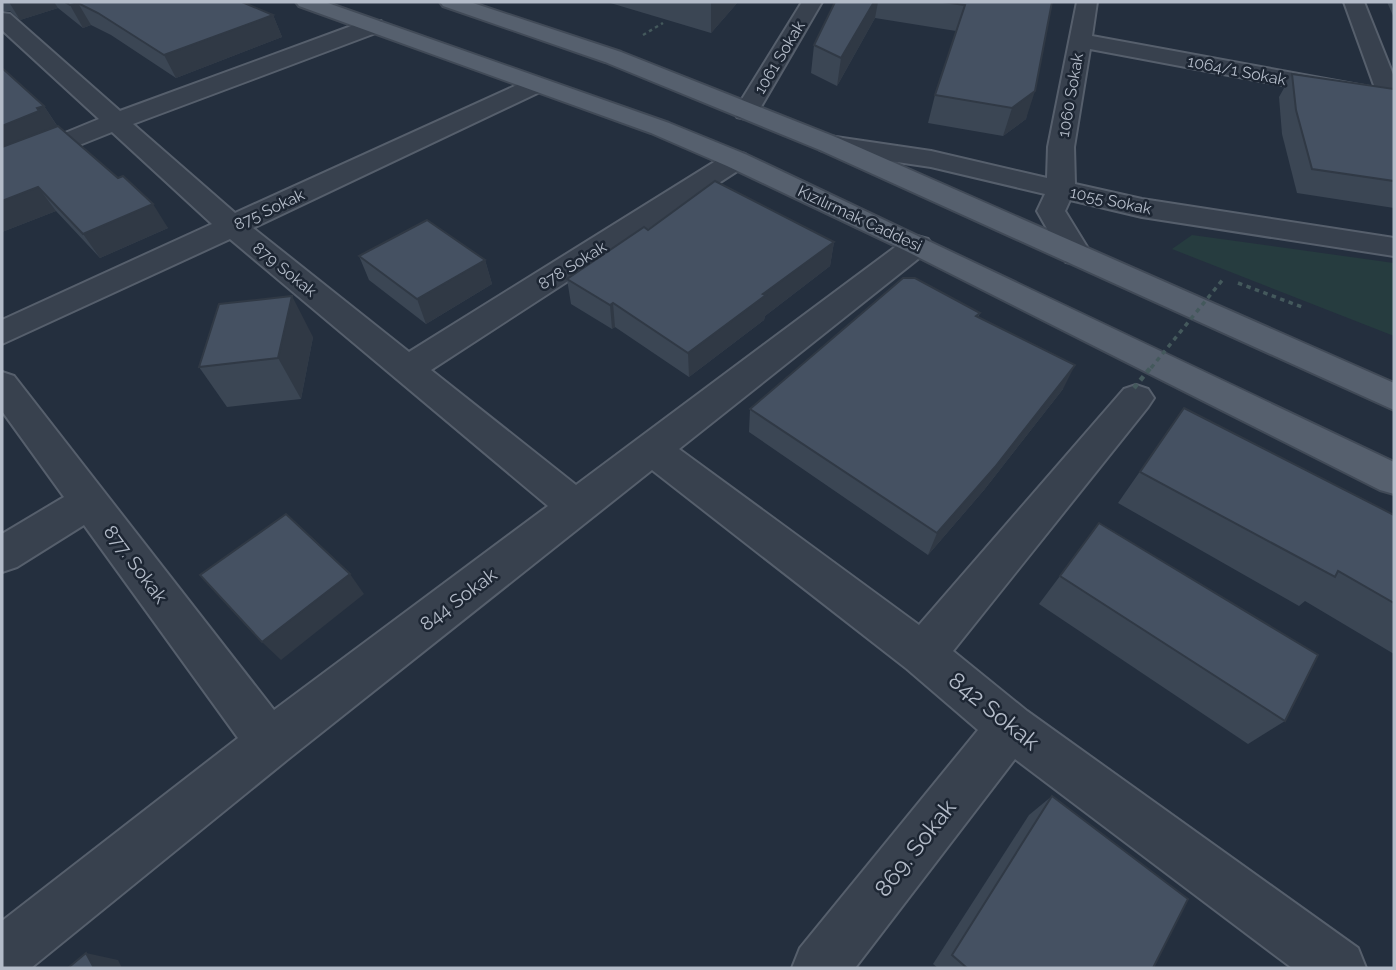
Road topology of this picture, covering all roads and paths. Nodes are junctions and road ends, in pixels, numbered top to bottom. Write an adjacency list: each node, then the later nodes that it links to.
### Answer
1 (306, 2): 7 (main road, Kızılırmak Caddesi)
2 (450, 2): 13 (main road)
3 (812, 2): 13 (street, 1061 Sokak)
4 (1087, 2): 8 (street, 1060 Sokak)
5 (1354, 2): 12 (street)
6 (2, 19): 9 (street, 879 Sokak)
7 (373, 26): 11 (main road, Kızılırmak Caddesi); 14 (street)
8 (1080, 40): 12 (street, 1064/1 Sokak); 18 (street, 1060 Sokak)
9 (31, 43): 10 (street); 14 (street, 879 Sokak)
10 (2, 52)
11 (536, 85): 16 (main road, Kızılırmak Caddesi); 19 (street, 875 Sokak)
12 (1393, 99)
13 (746, 112): 15 (main road)
14 (117, 121): 17 (street); 19 (street, 879 Sokak)
15 (828, 144): 18 (street, 1055 Sokak); 22 (main road)
16 (736, 160): 20 (main road, Kızılırmak Caddesi); 25 (street, 878 Sokak)
17 (2, 168)
18 (1061, 189): 21 (street, 1055 Sokak); 22 (street, 1060 Sokak)
19 (232, 226): 24 (street, 875 Sokak); 25 (street, 879 Sokak)
20 (918, 246): 29 (street, 844 Sokak); 30 (main road, Kızılırmak Caddesi)
21 (1394, 247)
22 (1077, 255): 28 (main road)
23 (1302, 307): 27 (path, bridge)
24 (2, 333)
25 (407, 369): 32 (street, 879 Sokak)
26 (2, 385): 31 (street, 877. Sokak)
27 (1135, 393): 34 (street)
28 (1394, 397)
29 (653, 450): 32 (street, 844 Sokak); 34 (street, 842 Sokak)
30 (1394, 479)
31 (90, 501): 33 (street); 36 (street, 877. Sokak)
32 (577, 508): 36 (street, 844 Sokak)
33 (2, 555)
34 (923, 654): 35 (street, 842 Sokak)
35 (1010, 727): 38 (street, 869. Sokak); 39 (street, 842 Sokak)
36 (270, 743): 37 (street, 844 Sokak)
37 (2, 956)
38 (820, 968)
39 (1338, 968)

